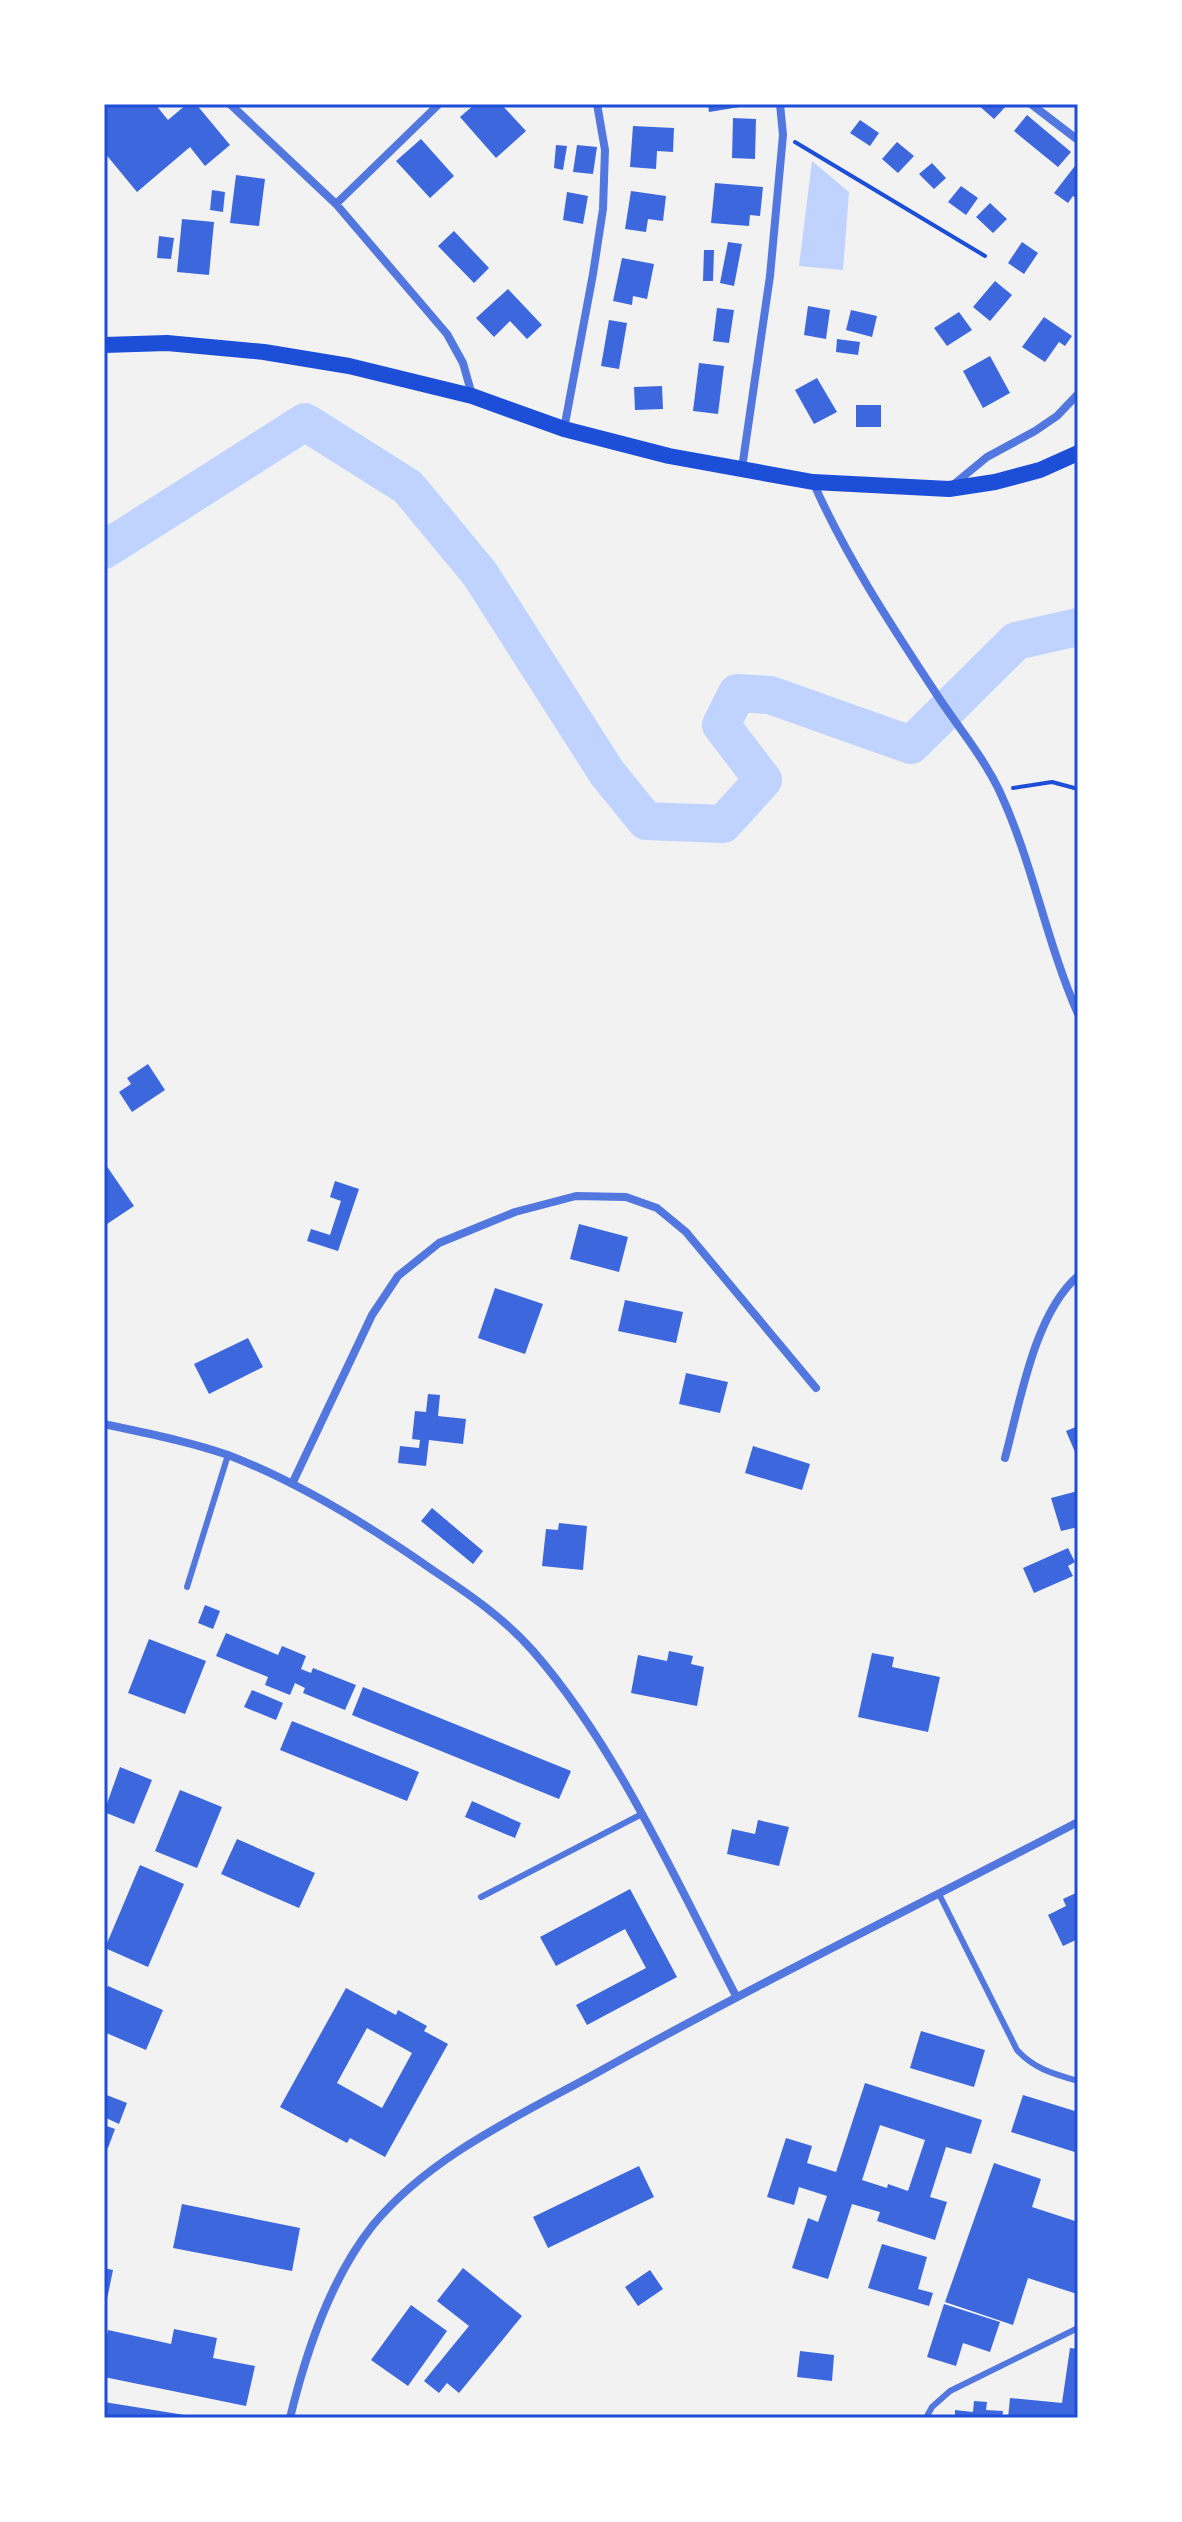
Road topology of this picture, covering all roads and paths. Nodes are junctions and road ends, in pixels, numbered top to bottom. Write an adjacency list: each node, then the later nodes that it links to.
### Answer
1 (230, 104): 8 (street)
2 (439, 104): 8 (street)
3 (597, 104): 13 (street)
4 (780, 104): 6 (street)
5 (1031, 104): 7 (street)
6 (783, 135): 9 (path); 15 (street)
7 (1078, 140)
8 (336, 204): 12 (street)
9 (985, 256)
10 (104, 345): 12 (main road)
11 (1078, 394): 17 (street)
12 (472, 396): 13 (main road)
13 (564, 429): 15 (main road)
14 (1078, 453): 17 (main road)
15 (741, 471): 16 (main road)
16 (813, 482): 17 (main road); 19 (street)
17 (949, 489)
18 (1078, 789): 19 (path)
19 (999, 790): 20 (street)
20 (1078, 1014)
21 (1078, 1276): 25 (street)
22 (816, 1388): 26 (street)
23 (104, 1424): 24 (street)
24 (228, 1455): 26 (street); 27 (lane)
25 (1005, 1458)
26 (292, 1484): 28 (street)
27 (187, 1587)
28 (642, 1814): 31 (lane); 32 (street)
29 (1078, 1822): 30 (street)
30 (939, 1894): 32 (street); 34 (lane)
31 (481, 1897)
32 (736, 1996): 36 (street)
33 (1078, 2070): 34 (lane)
34 (1076, 2080)
35 (1078, 2328): 37 (lane)
36 (290, 2418)
37 (926, 2418)

